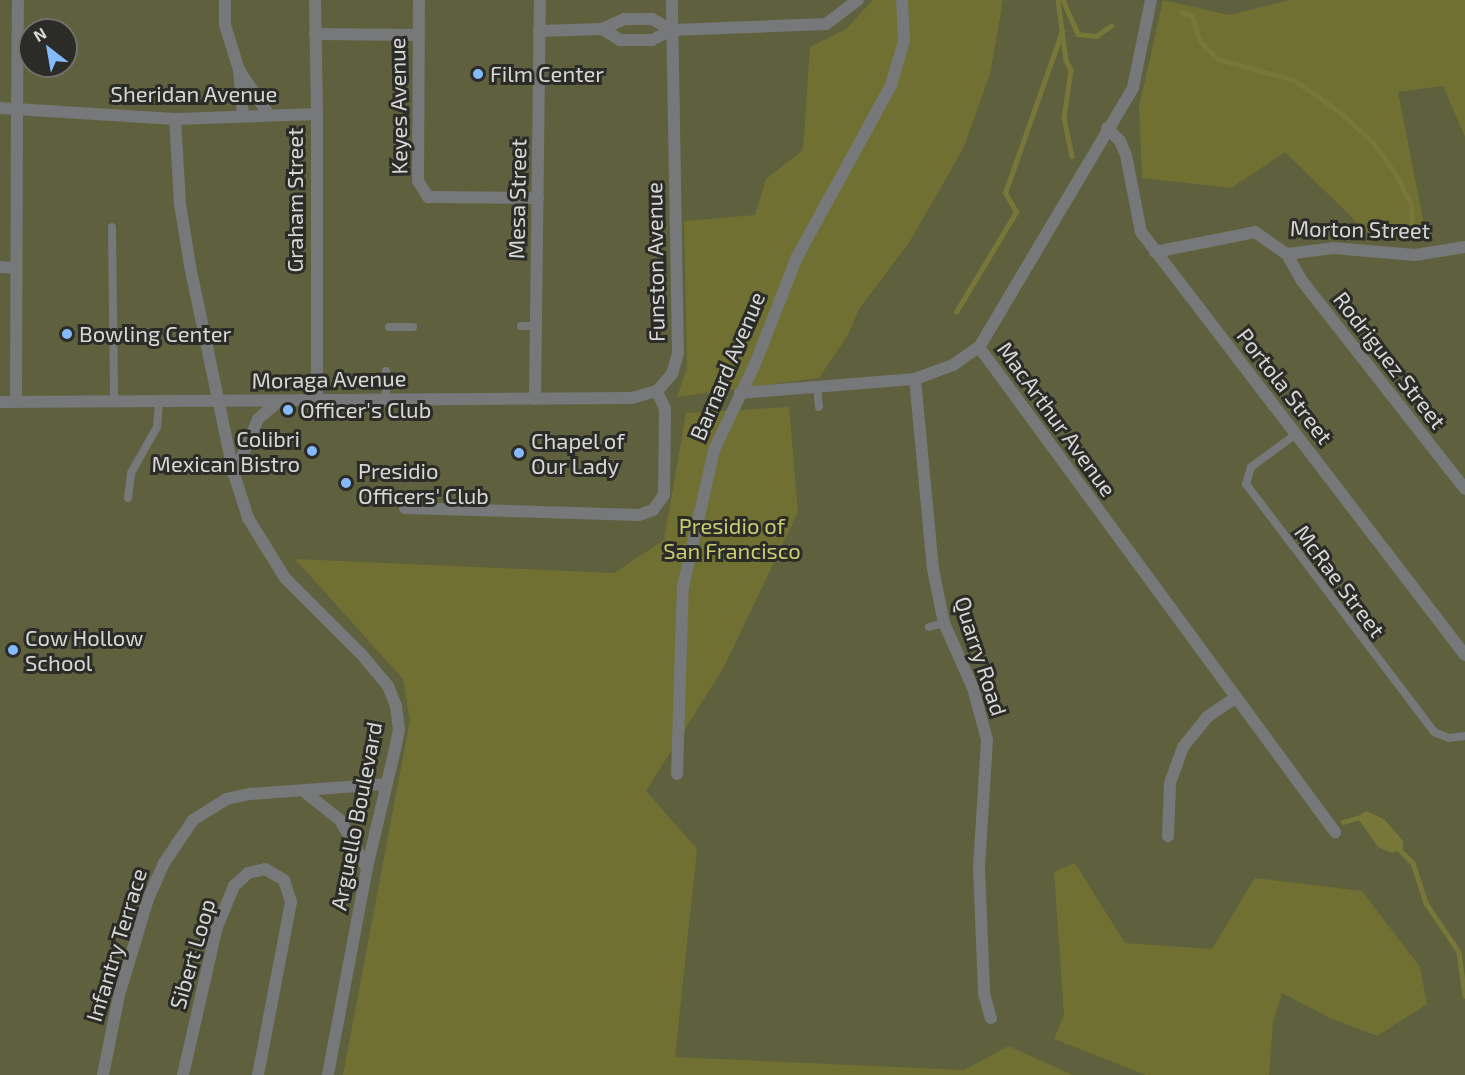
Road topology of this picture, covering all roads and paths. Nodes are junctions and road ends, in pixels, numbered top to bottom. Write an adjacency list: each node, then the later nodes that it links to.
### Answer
1 (18, 0): 17 (street)
2 (225, 0): 15 (street)
3 (315, 0): 13 (street, Graham Street)
4 (419, 0): 14 (street, Keyes Avenue)
5 (540, 0): 12 (street, Mesa Street)
6 (672, 0): 11 (street, Funston Avenue)
7 (858, 0): 11 (street)
8 (902, 0): 39 (street, Barnard Avenue)
9 (1151, 0): 22 (street, MacArthur Avenue)
10 (602, 29): 11 (street); 11 (street); 12 (street)
11 (672, 30): 38 (street, Funston Avenue)
12 (540, 31): 23 (street, Mesa Street)
13 (315, 33): 14 (street); 18 (street, Graham Street)
14 (418, 35): 23 (street, Keyes Avenue)
15 (239, 70): 19 (street); 20 (street)
16 (0, 108): 17 (street, Sheridan Avenue)
17 (17, 109): 21 (street, Sheridan Avenue); 29 (street)
18 (316, 114): 19 (street, Sheridan Avenue); 42 (street, Graham Street)
19 (269, 115): 20 (street, Sheridan Avenue)
20 (243, 116): 21 (street, Sheridan Avenue)
21 (175, 119): 48 (street, Arguello Boulevard)
22 (1107, 128): 26 (street, Portola Street); 34 (street, MacArthur Avenue)
23 (538, 198): 31 (street, Mesa Street)
24 (112, 227): 46 (lane)
25 (1465, 247): 27 (street, Morton Street)
26 (1155, 252): 27 (street, Morton Street); 50 (street, Portola Street)
27 (1287, 254): 52 (street, Rodriguez Street)
28 (0, 267): 29 (street)
29 (16, 267): 45 (street)
30 (521, 326): 31 (lane)
31 (536, 326): 41 (street, Mesa Street)
32 (389, 327): 33 (lane)
33 (413, 327)
34 (979, 347): 36 (street); 58 (street, MacArthur Avenue)
35 (386, 371): 40 (lane)
36 (915, 379): 37 (street); 55 (street, Quarry Road)
37 (817, 385): 39 (street); 49 (lane)
38 (657, 392): 41 (street, Moraga Avenue); 54 (street)
39 (740, 393): 60 (street, Barnard Avenue)
40 (386, 399): 41 (street, Moraga Avenue); 42 (street, Moraga Avenue)
41 (535, 399)
42 (317, 400): 43 (street, Moraga Avenue)
43 (279, 401): 48 (street, Moraga Avenue); 51 (street)
44 (0, 402): 45 (street, Moraga Avenue)
45 (16, 402): 46 (street, Moraga Avenue)
46 (114, 402): 47 (street, Moraga Avenue)
47 (159, 402): 48 (street, Moraga Avenue); 53 (lane)
48 (218, 402): 51 (street, Arguello Boulevard)
49 (819, 408)
50 (1296, 434): 57 (street, Portola Street); 59 (lane, McRae Street)
51 (234, 474): 61 (street, Arguello Boulevard)
52 (1465, 489)
53 (128, 498)
54 (405, 508)
55 (944, 623): 56 (lane); 66 (street, Quarry Road)
56 (929, 627)
57 (1465, 655)
58 (1235, 698): 63 (street, MacArthur Avenue); 64 (street)
59 (1465, 736)
60 (677, 774)
61 (386, 784): 62 (street, Infantry Terrace); 65 (street, Arguello Boulevard)
62 (306, 793): 65 (street); 67 (street, Infantry Terrace)
63 (1335, 832)
64 (1168, 836)
65 (367, 868): 70 (street, Arguello Boulevard)
66 (991, 1018)
67 (103, 1075)
68 (183, 1075): 69 (street, Sibert Loop)
69 (258, 1075)
70 (328, 1075)

